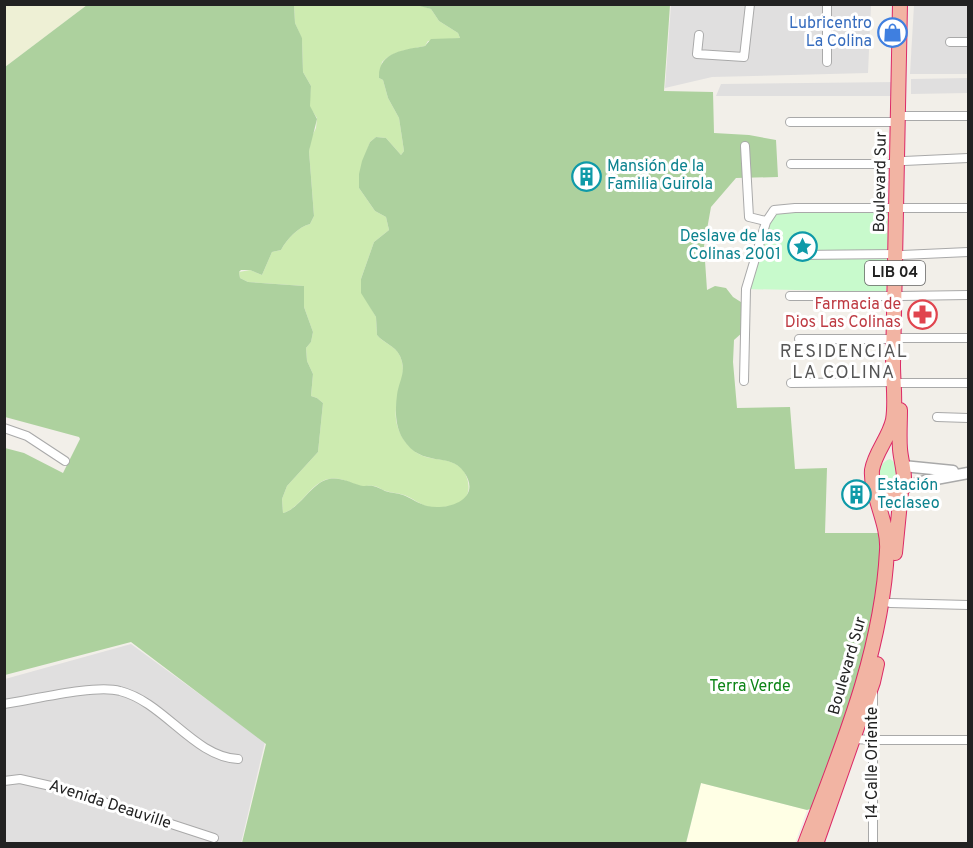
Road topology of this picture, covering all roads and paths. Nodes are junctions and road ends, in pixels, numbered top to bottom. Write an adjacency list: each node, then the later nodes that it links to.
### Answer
1 (750, 4): 5 (street)
2 (827, 4): 8 (street)
3 (900, 4): 10 (highway, Boulevard Sur / LIB 04)
4 (908, 4): 10 (highway, Boulevard Sur / LIB 04)
5 (699, 35)
6 (950, 42): 7 (street)
7 (969, 42)
8 (827, 62)
9 (969, 116): 10 (street)
10 (902, 119): 11 (street); 14 (highway, Boulevard Sur / LIB 04)
11 (790, 122)
12 (745, 146): 18 (street)
13 (969, 158): 14 (street)
14 (901, 162): 15 (street); 16 (highway, Boulevard Sur / LIB 04)
15 (791, 164)
16 (900, 207): 17 (street); 18 (street); 20 (highway, Boulevard Sur / LIB 04)
17 (969, 208)
18 (766, 221): 28 (street)
19 (969, 252): 20 (street)
20 (899, 254): 21 (street); 24 (highway, Boulevard Sur / LIB 04)
21 (797, 255)
22 (969, 295): 24 (street)
23 (790, 296): 24 (street)
24 (898, 296): 27 (highway, Boulevard Sur / LIB 04)
25 (969, 338): 27 (street)
26 (799, 339): 27 (street)
27 (897, 339): 30 (highway, Boulevard Sur / LIB 04)
28 (744, 381)
29 (791, 383): 30 (street)
30 (896, 383): 31 (street); 36 (highway, Boulevard Sur / LIB 04); 37 (highway, Boulevard Sur / LIB 04)
31 (969, 383)
32 (937, 417): 33 (street)
33 (969, 418)
34 (4, 428): 35 (street)
35 (65, 461)
36 (874, 464): 37 (highway); 40 (highway, LIB 04)
37 (902, 464): 38 (street); 39 (highway, LIB 04)
38 (968, 473): 39 (street)
39 (902, 490): 40 (highway); 41 (highway, Boulevard Sur / LIB 04)
40 (876, 492): 51 (highway, Boulevard Sur / LIB 04)
41 (890, 603): 42 (street); 43 (highway, Boulevard Sur / LIB 04)
42 (969, 605)
43 (873, 682): 45 (highway, Boulevard Sur / LIB 04); 46 (street, 14 Calle Oriente)
44 (4, 704): 48 (street)
45 (854, 739): 46 (street); 52 (highway, Boulevard Sur / LIB 04)
46 (873, 740): 47 (street); 53 (street, 14 Calle Oriente)
47 (969, 740)
48 (238, 759)
49 (4, 781): 50 (street, Avenida Deauville)
50 (214, 838)
51 (805, 843)
52 (816, 843)
53 (873, 843)

